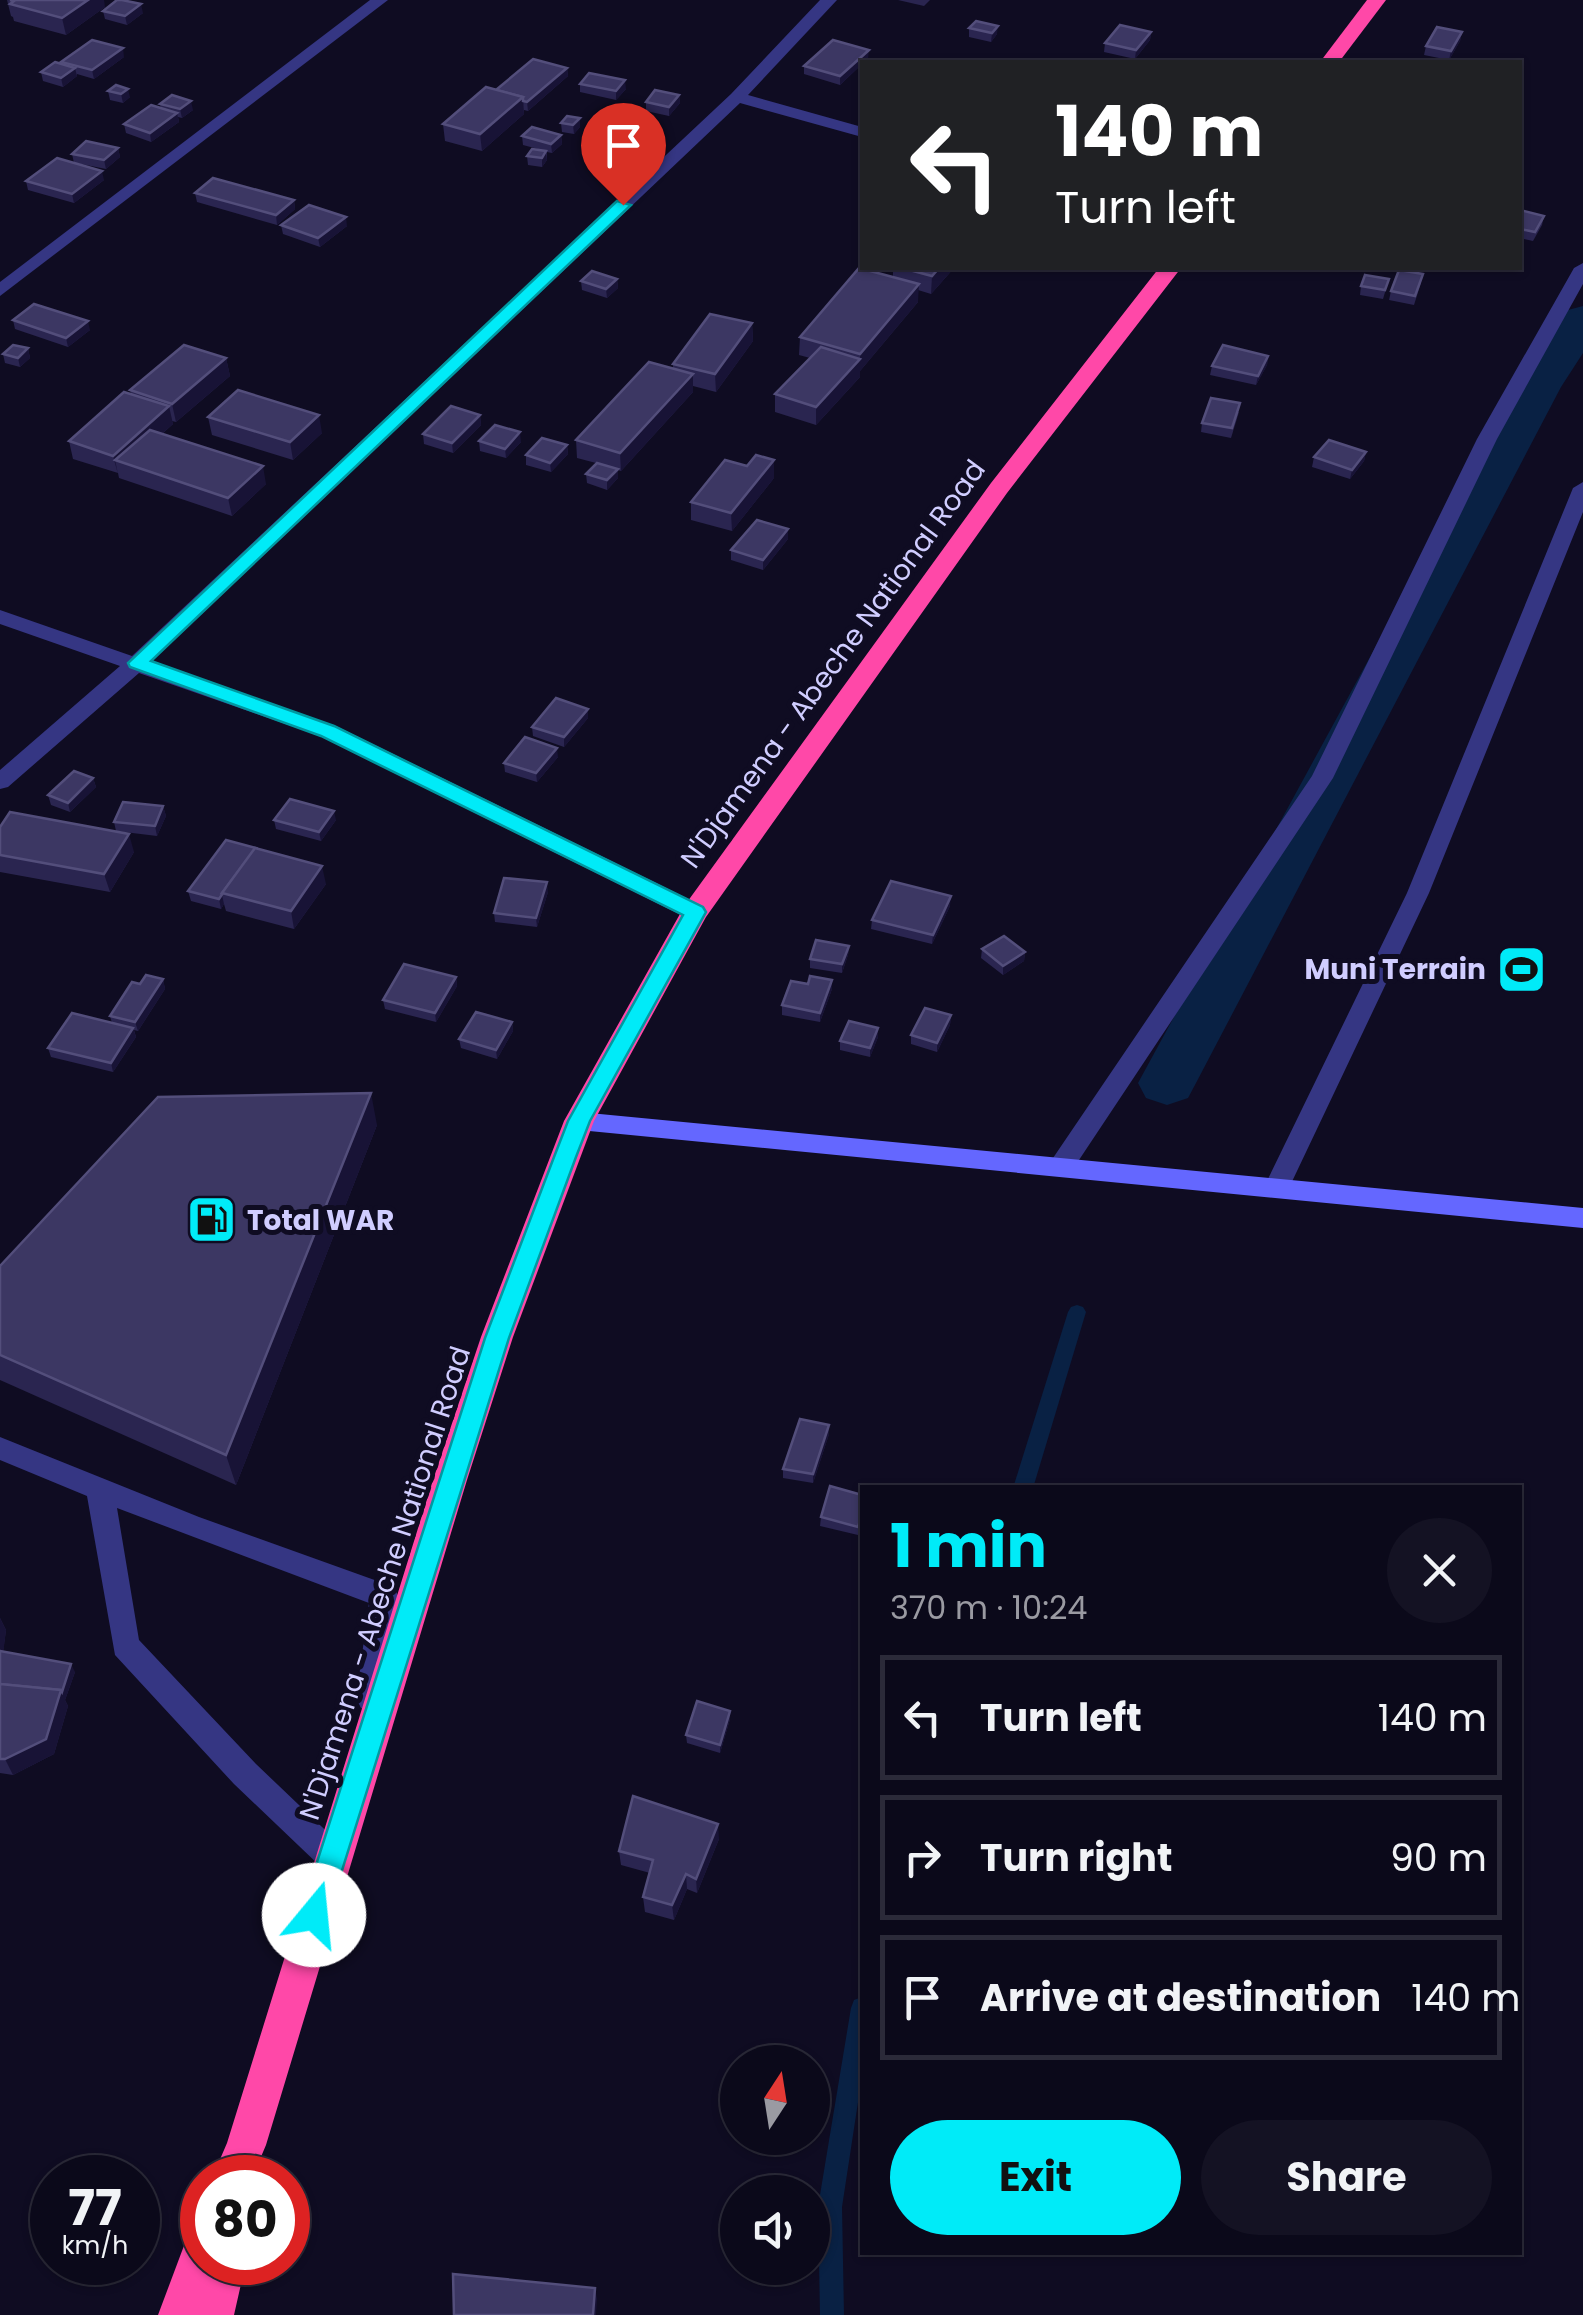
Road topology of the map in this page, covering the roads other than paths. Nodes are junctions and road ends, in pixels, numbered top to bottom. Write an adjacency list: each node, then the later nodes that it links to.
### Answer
1 (380, 0): 9 (street)
2 (829, 0): 5 (street)
3 (1377, 0): 4 (highway)
4 (1330, 60)
5 (737, 97): 6 (street); 12 (street)
6 (860, 131)
7 (1583, 268): 16 (street)
8 (1168, 270): 14 (highway, N'Djamena - Abeche National Road)
9 (0, 291)
10 (1583, 488): 17 (street)
11 (0, 617): 12 (street)
12 (137, 663): 13 (street); 14 (street)
13 (0, 782)
14 (695, 912): 15 (highway, N'Djamena - Abeche National Road)
15 (579, 1121): 16 (main road); 21 (highway, N'Djamena - Abeche National Road)
16 (1060, 1168): 17 (main road)
17 (1279, 1183): 18 (main road)
18 (1583, 1218)
19 (0, 1448): 20 (street)
20 (100, 1488): 21 (street); 22 (street)
21 (365, 1749): 22 (highway, N'Djamena - Abeche National Road)
22 (332, 1857): 23 (highway, N'Djamena - Abeche National Road)
23 (244, 2155)
24 (189, 2285): 26 (highway)
25 (220, 2285): 27 (highway)
26 (179, 2315)
27 (213, 2315)

